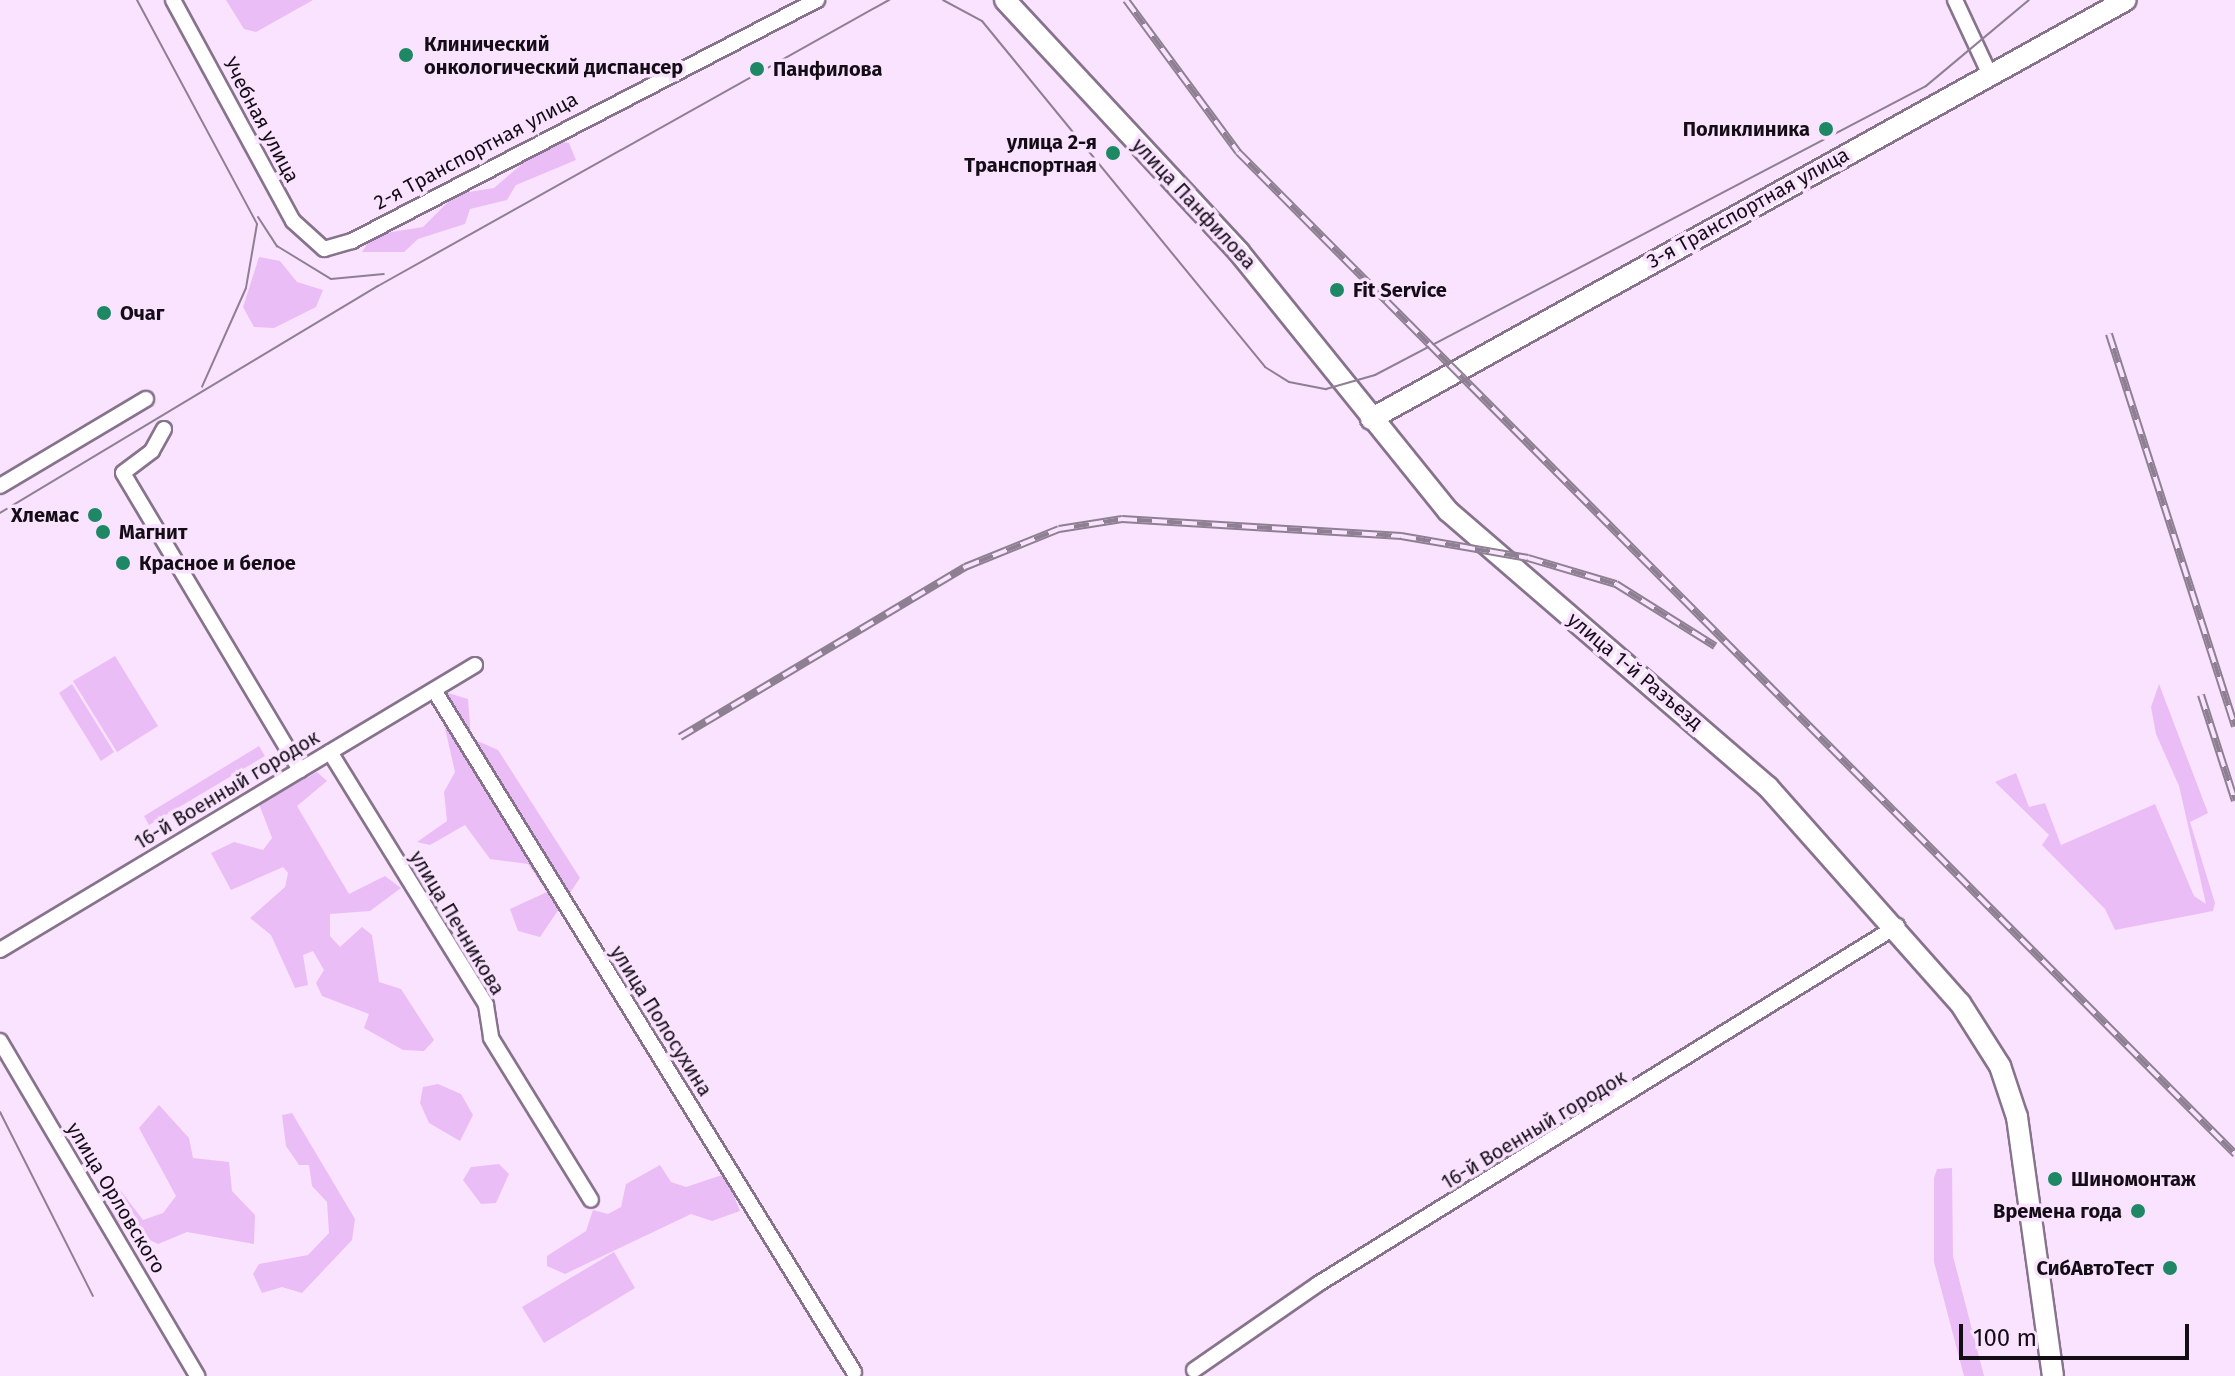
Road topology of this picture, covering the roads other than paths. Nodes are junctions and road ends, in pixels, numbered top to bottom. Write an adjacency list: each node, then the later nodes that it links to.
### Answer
1 (173, 0): 7 (street, Учебная улица)
2 (817, 0): 7 (street, 2-я Транспортная улица)
3 (1005, 0): 9 (main road, улица Панфилова)
4 (1955, 0): 6 (street)
5 (2126, 0): 6 (main road, 3-я Транспортная улица)
6 (1990, 75): 9 (main road, 3-я Транспортная улица)
7 (324, 249)
8 (146, 399): 11 (street)
9 (1371, 419): 16 (main road, улица 1-й Разъезд)
10 (164, 429): 15 (street)
11 (0, 486)
12 (475, 665): 13 (street, 16-й Военный городок)
13 (434, 690): 14 (street, 16-й Военный городок); 21 (street, улица Полосухина)
14 (330, 752): 15 (street, 16-й Военный городок); 19 (street, улица Печникова)
15 (300, 770): 17 (street, 16-й Военный городок)
16 (1897, 926): 20 (street, 16-й Военный городок); 23 (main road, улица 1-й Разъезд)
17 (0, 950)
18 (0, 1041): 22 (street, улица Орловского)
19 (591, 1200)
20 (1194, 1370)
21 (854, 1372)
22 (197, 1376)
23 (2053, 1376)

